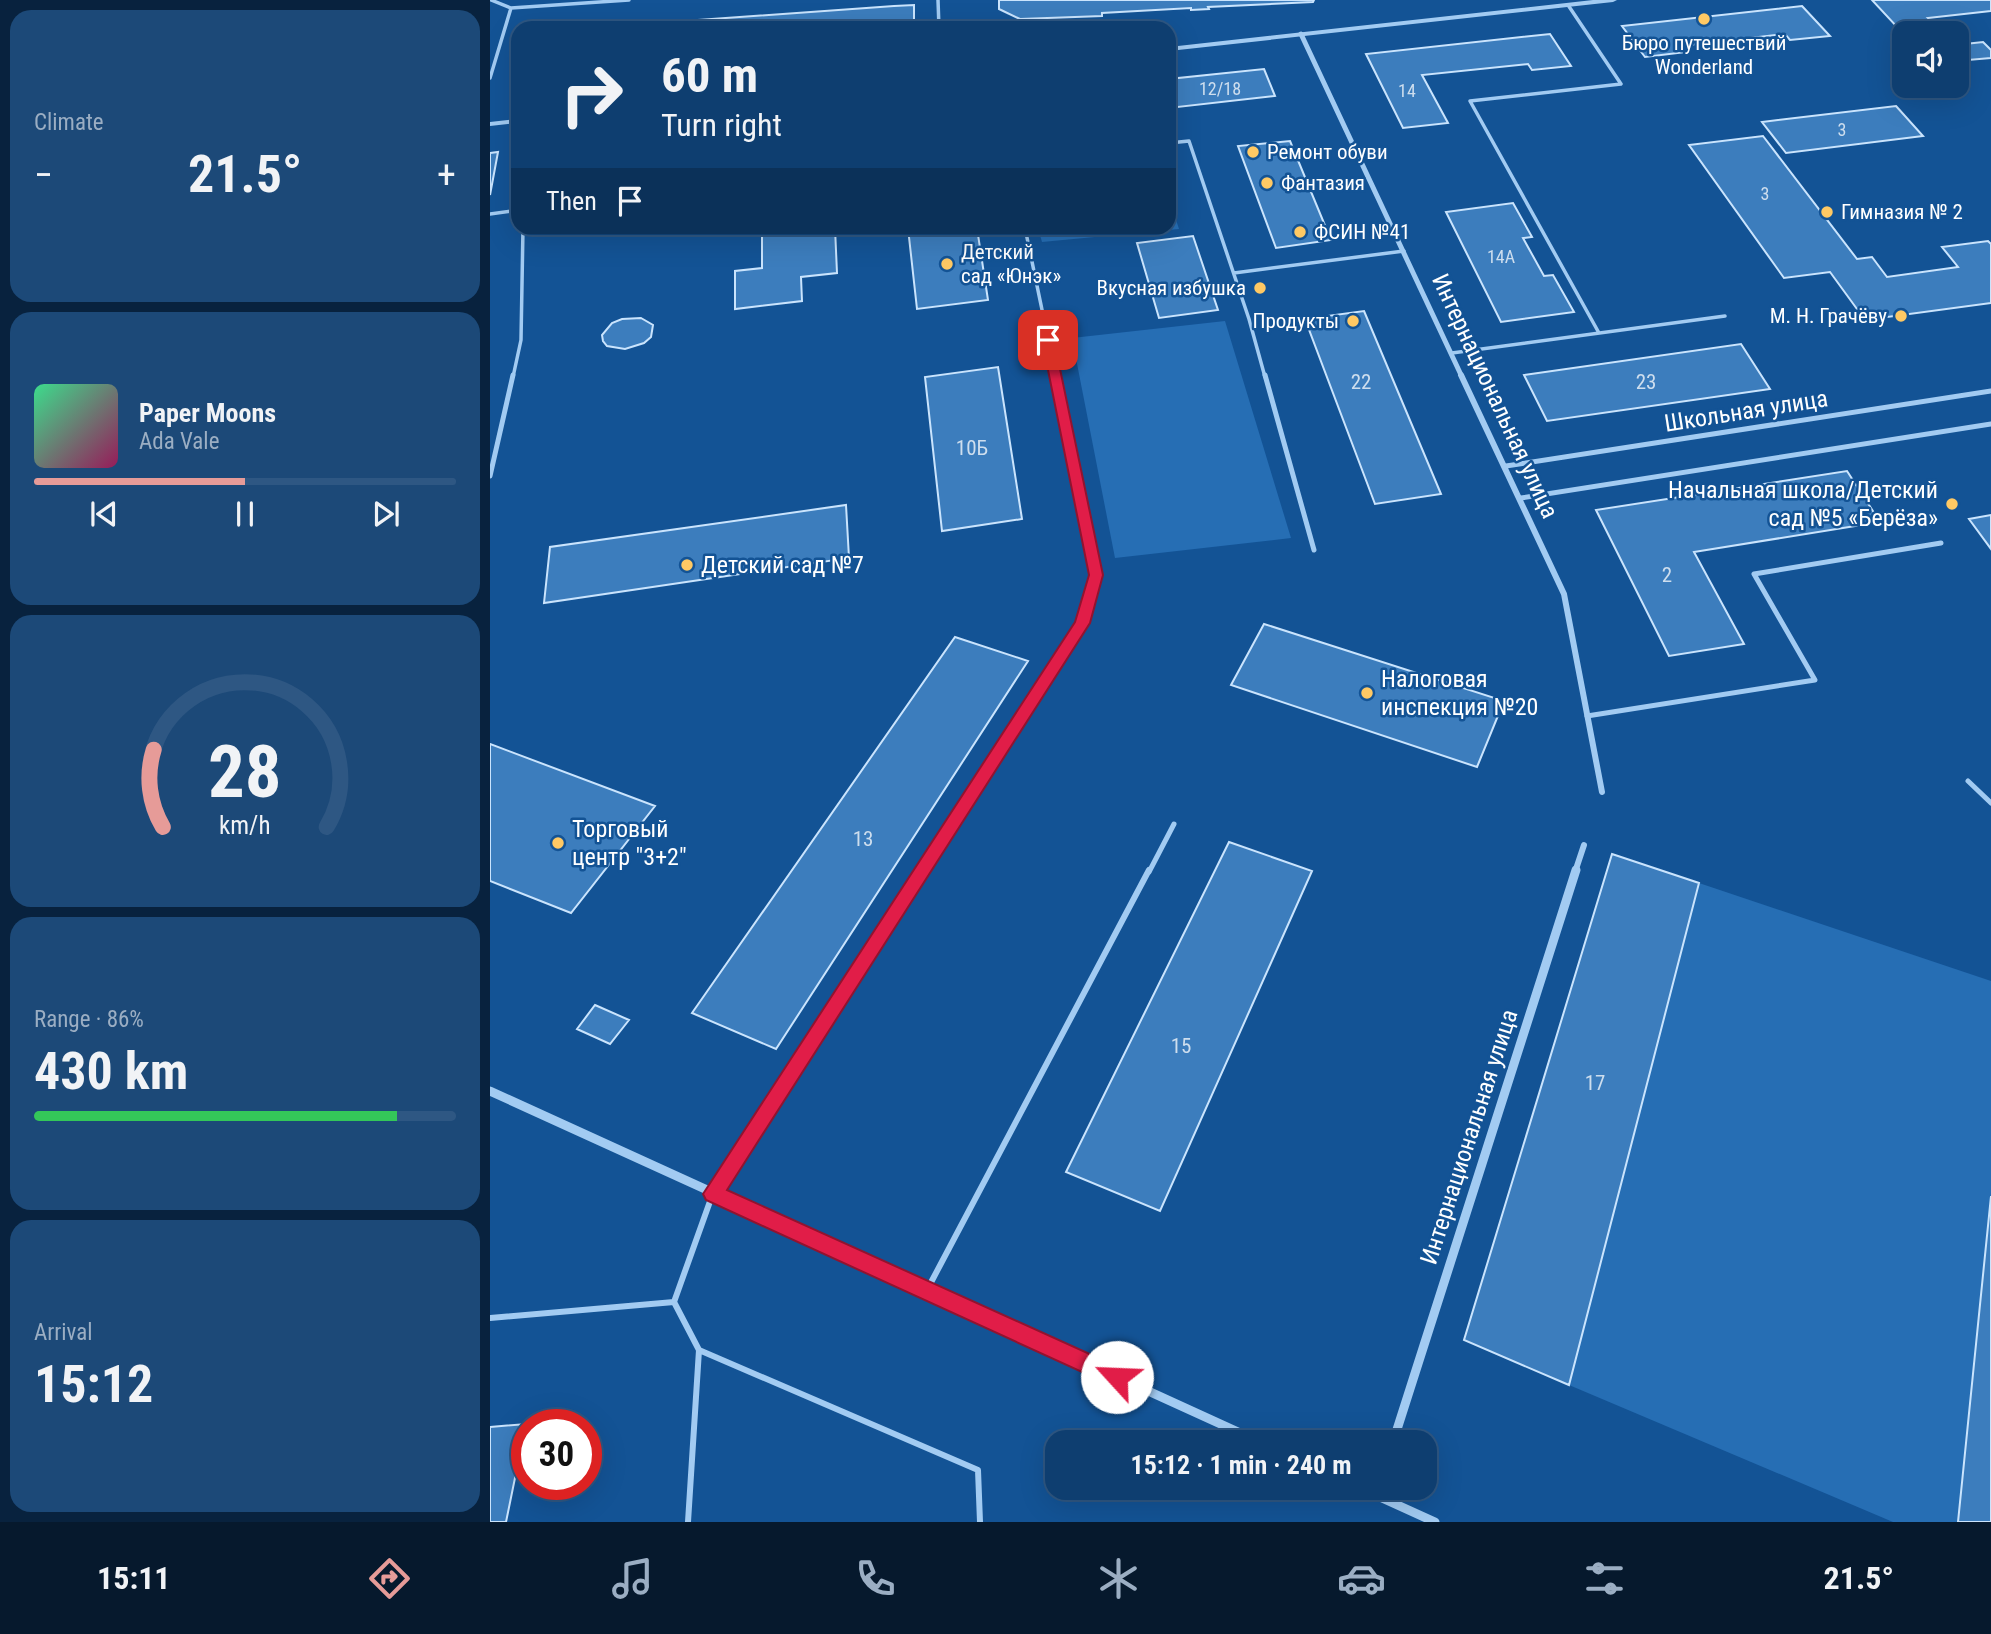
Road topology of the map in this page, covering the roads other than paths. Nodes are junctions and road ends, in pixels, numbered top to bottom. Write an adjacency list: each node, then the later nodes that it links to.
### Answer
1 (491, 0): 7 (lane)
2 (629, 0): 5 (lane)
3 (938, 0): 8 (lane)
4 (1613, 0): 6 (street)
5 (593, 1): 7 (lane)
6 (1568, 5): 9 (street); 22 (lane)
7 (511, 8): 11 (lane)
8 (939, 21)
9 (1301, 34): 10 (street); 19 (street, Интернациональная улица)
10 (1176, 48)
11 (490, 78)
12 (511, 122): 13 (street)
13 (490, 124)
14 (1176, 142): 20 (lane)
15 (511, 211): 16 (lane)
16 (490, 214)
17 (523, 235): 27 (lane)
18 (1026, 235): 38 (lane)
19 (1404, 251): 20 (lane); 23 (street, Интернациональная улица)
20 (1234, 272): 30 (lane)
21 (1725, 316): 22 (lane)
22 (1599, 333): 23 (lane)
23 (1452, 353): 26 (street, Интернациональная улица)
24 (1991, 391): 26 (street, Школьная улица)
25 (1991, 424): 28 (street, Школьная улица)
26 (1506, 466): 28 (street, Интернациональная улица)
27 (490, 477)
28 (1521, 498): 31 (street, Интернациональная улица)
29 (1941, 543): 31 (lane)
30 (1314, 550)
31 (1587, 716): 33 (street, Интернациональная улица)
32 (1968, 781): 34 (lane)
33 (1602, 792)
34 (1991, 803)
35 (1174, 824): 39 (lane)
36 (1584, 845): 44 (street, Интернациональная улица)
37 (490, 1091): 38 (street)
38 (713, 1194): 39 (street); 40 (lane)
39 (927, 1290): 43 (street)
40 (674, 1302): 41 (lane); 42 (lane)
41 (490, 1318)
42 (699, 1350): 46 (lane); 47 (lane)
43 (1234, 1430)
44 (1397, 1430)
45 (1394, 1500): 48 (street)
46 (688, 1522)
47 (980, 1522)
48 (1435, 1522)

